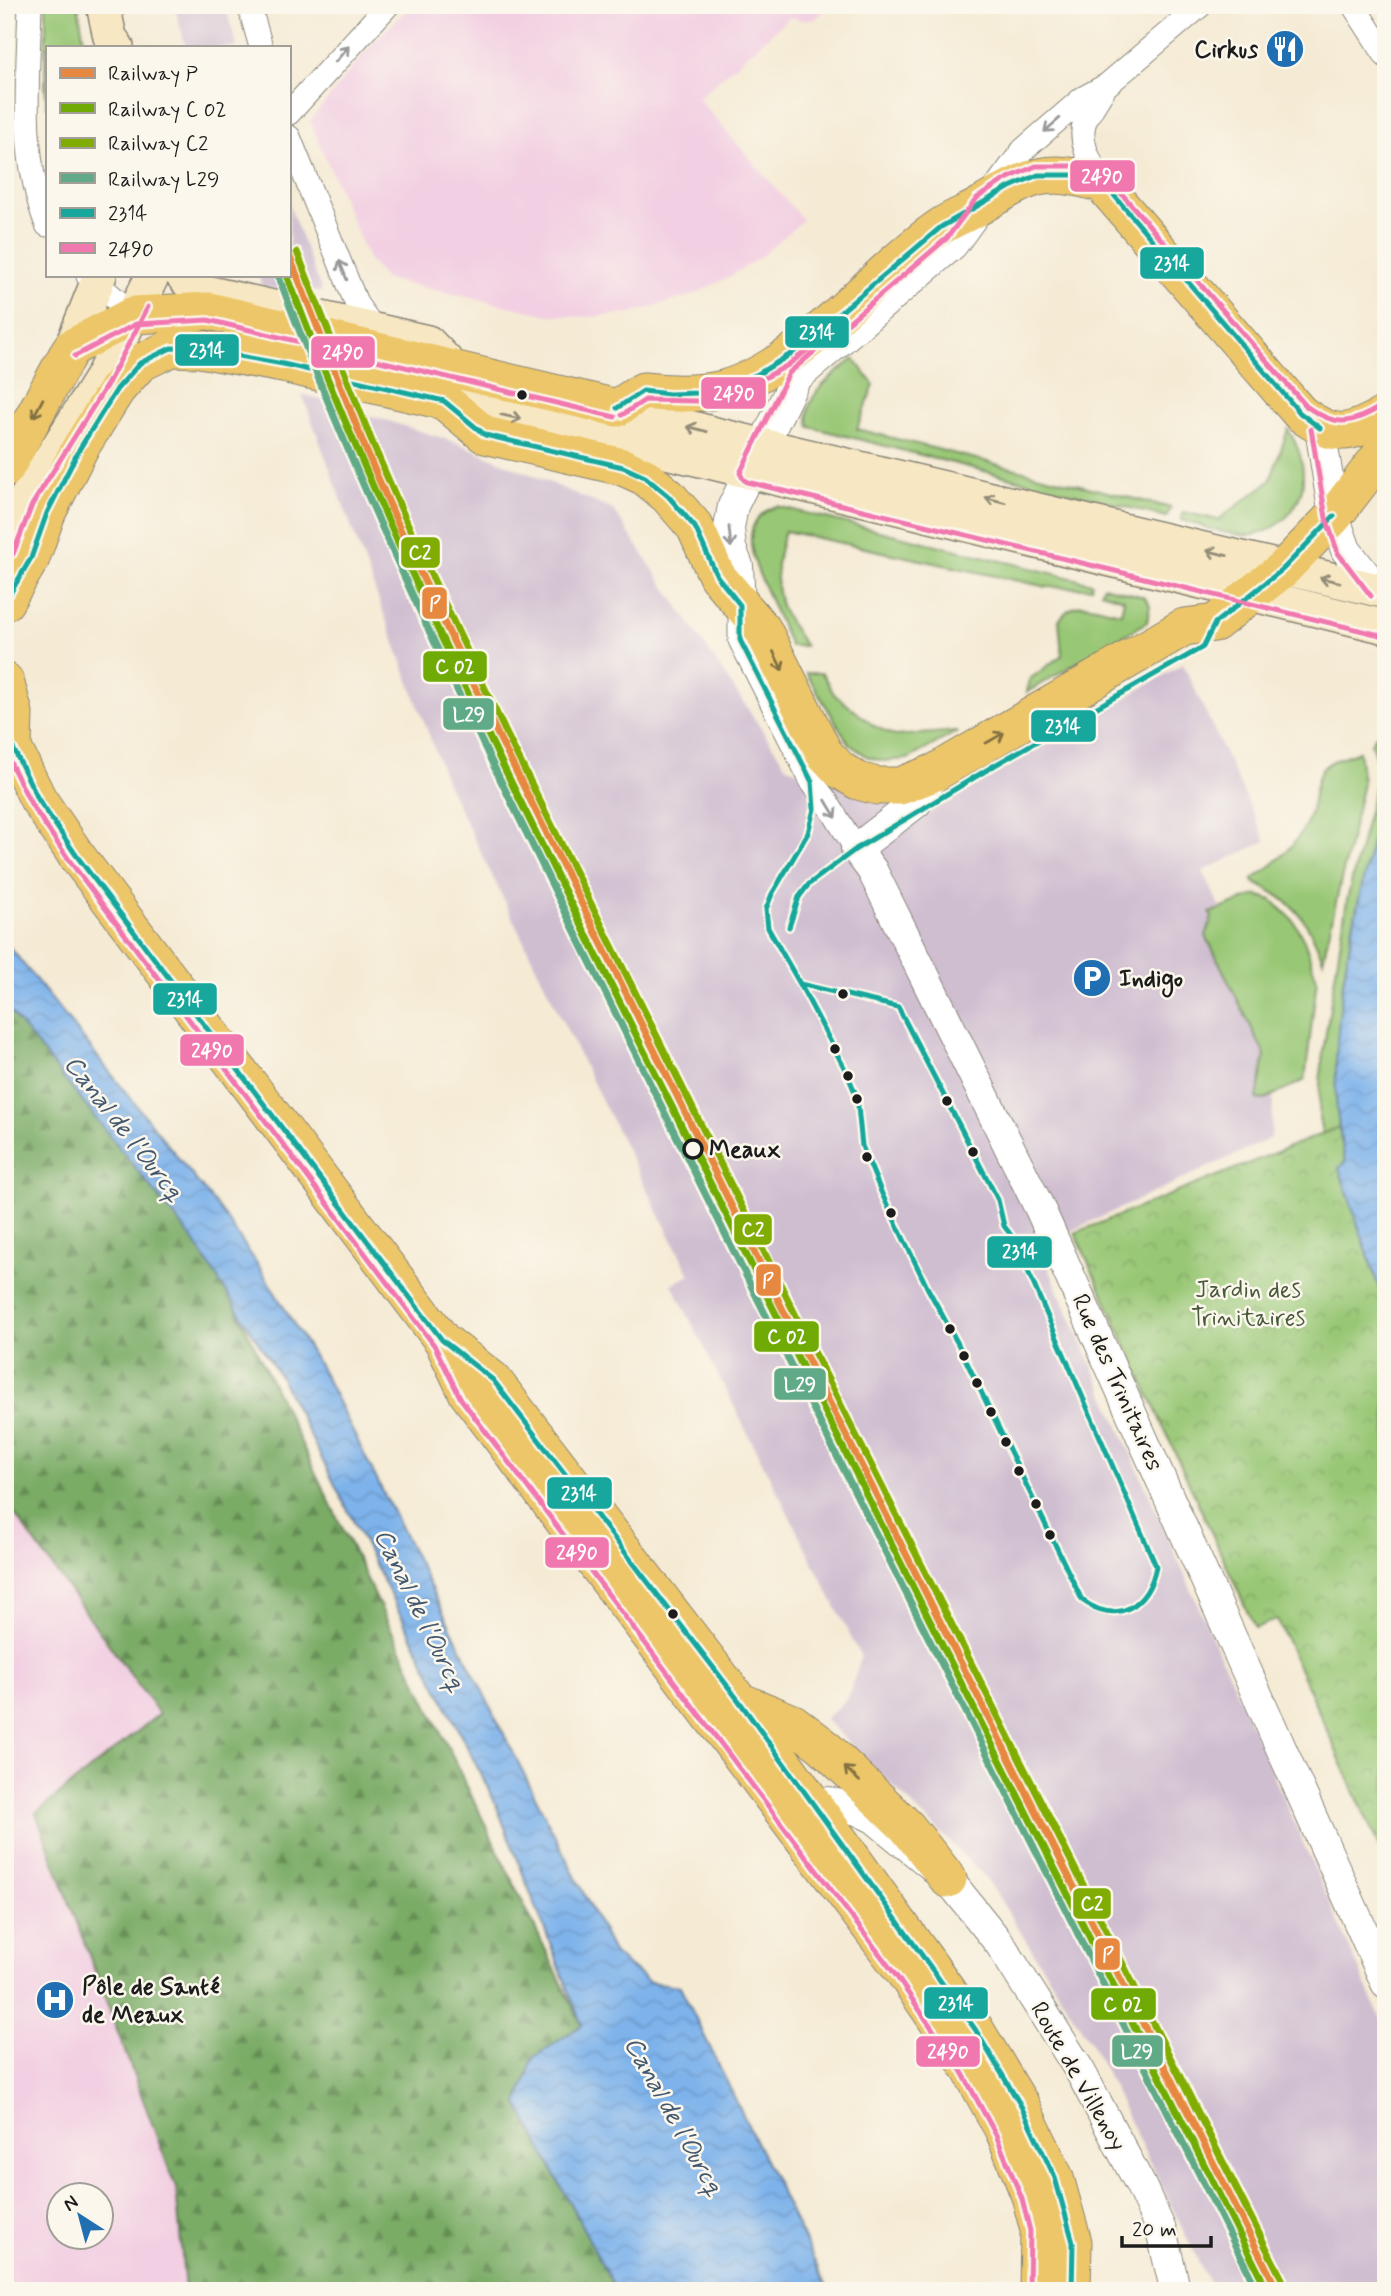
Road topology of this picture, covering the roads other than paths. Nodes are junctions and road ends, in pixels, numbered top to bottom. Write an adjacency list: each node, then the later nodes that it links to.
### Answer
1 (30, 5): 15 (street)
2 (103, 5): 7 (main road)
3 (249, 5): 8 (street)
4 (388, 5): 11 (street, one-way to 4)
5 (1201, 5): 10 (street)
6 (1353, 5): 9 (street)
7 (112, 44)
8 (261, 46)
9 (1386, 56)
10 (1107, 85): 13 (street); 14 (street, one-way to 14)
11 (290, 112)
12 (290, 140): 20 (street, one-way to 12)
13 (1102, 184): 14 (main road); 26 (main road)
14 (982, 205): 24 (main road); 27 (street, Rue des Trinitaires)
15 (46, 222)
16 (152, 276): 19 (main road)
17 (183, 276): 20 (main road)
18 (102, 277): 19 (main road); 21 (main road)
19 (134, 314): 21 (main road); 22 (main road); 23 (main road); 32 (main road)
20 (374, 330): 23 (main road)
21 (71, 348): 29 (main road, one-way to 29)
22 (158, 353): 23 (main road); 36 (main road)
23 (451, 387): 24 (main road); 30 (main road, one-way to 30); 37 (main road)
24 (617, 408): 27 (main road, one-way to 24)
25 (1386, 414): 26 (main road)
26 (1320, 428): 31 (street)
27 (763, 444): 30 (street, Rue des Trinitaires); 33 (main road, one-way to 27)
28 (1386, 444): 31 (main road)
29 (5, 469)
30 (749, 473): 35 (main road); 37 (street, Rue des Trinitaires, one-way to 37)
31 (1334, 516): 33 (main road); 34 (street)
32 (5, 551)
33 (1283, 569): 34 (main road, one-way to 33); 35 (main road)
34 (1382, 592)
35 (1251, 595): 38 (main road); 41 (main road, one-way to 35)
36 (5, 602)
37 (740, 605): 41 (main road, one-way to 41); 42 (street, Rue des Trinitaires, one-way to 42)
38 (1384, 627)
39 (5, 681): 40 (main road)
40 (9, 744): 43 (main road)
41 (936, 772): 42 (street)
42 (856, 849): 49 (street, Rue des Trinitaires)
43 (442, 1340): 44 (main road); 45 (main road)
44 (632, 1613): 46 (main road); 47 (street)
45 (739, 1701): 46 (main road); 48 (main road, one-way to 45)
46 (772, 1772): 47 (main road); 50 (main road)
47 (818, 1809): 48 (street, Route de Villenoy); 51 (main road)
48 (948, 1879): 52 (street, Route de Villenoy)
49 (1386, 1983)
50 (1038, 2291)
51 (1072, 2291)
52 (1173, 2291)

